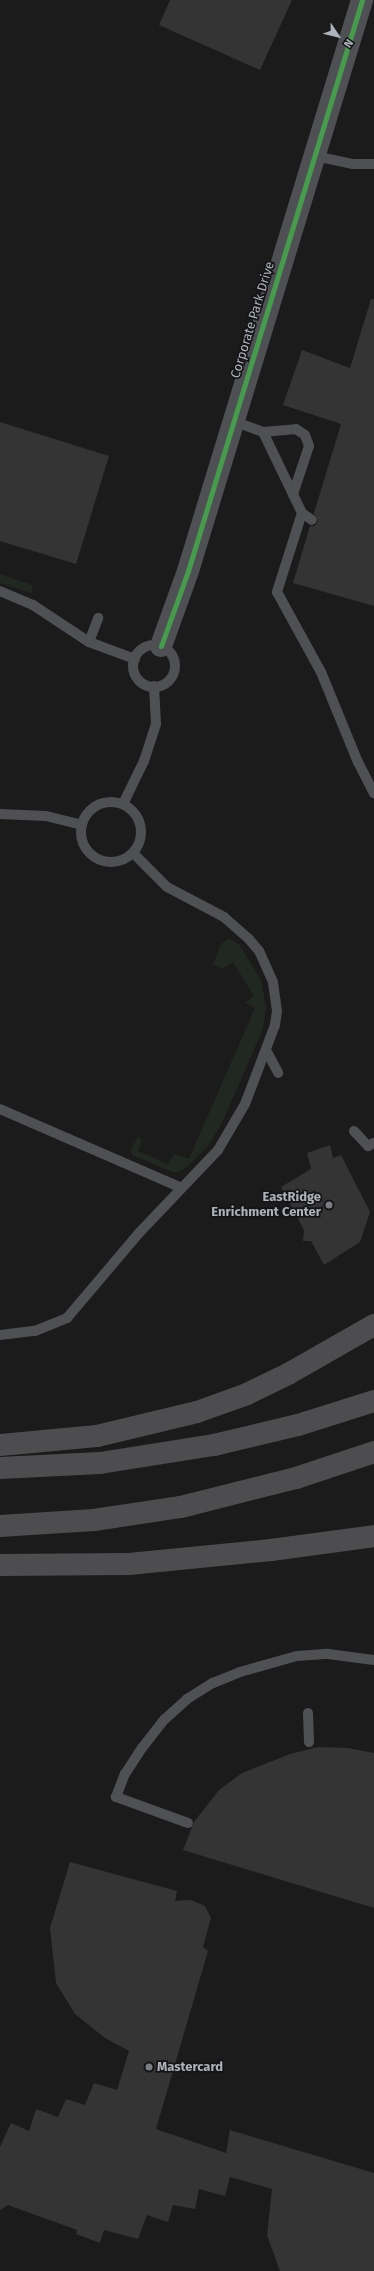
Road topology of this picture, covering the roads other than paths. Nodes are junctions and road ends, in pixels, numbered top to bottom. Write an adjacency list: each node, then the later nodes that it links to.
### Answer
1 (362, 0): 2 (street, Corporate Park Drive)
2 (315, 156): 3 (lane); 4 (street, Corporate Park Drive)
3 (374, 164)
4 (233, 421): 5 (lane); 12 (street, Corporate Park Drive)
5 (263, 432): 6 (lane); 6 (lane)
6 (293, 494): 7 (lane)
7 (302, 514): 8 (lane); 15 (lane)
8 (312, 520)
9 (0, 591): 11 (lane)
10 (98, 618): 11 (lane)
11 (89, 642): 13 (lane)
12 (162, 646): 13 (lane); 14 (lane)
13 (134, 659): 14 (lane)
14 (154, 686): 16 (lane)
15 (374, 793)
16 (123, 804): 18 (lane); 19 (lane)
17 (0, 814): 18 (lane)
18 (82, 825): 19 (lane)
19 (132, 854): 20 (lane)
20 (266, 1050): 21 (lane); 25 (lane)
21 (278, 1073)
22 (0, 1109): 25 (lane)
23 (354, 1131): 24 (lane)
24 (374, 1142)
25 (182, 1188): 27 (lane)
26 (374, 1325): 29 (highway)
27 (0, 1335)
28 (374, 1401): 31 (highway)
29 (0, 1445)
30 (374, 1452): 32 (highway)
31 (0, 1468)
32 (0, 1526)
33 (374, 1536): 34 (highway)
34 (0, 1565)
35 (374, 1660): 38 (lane)
36 (308, 1713): 37 (lane)
37 (309, 1742)
38 (188, 1823)

